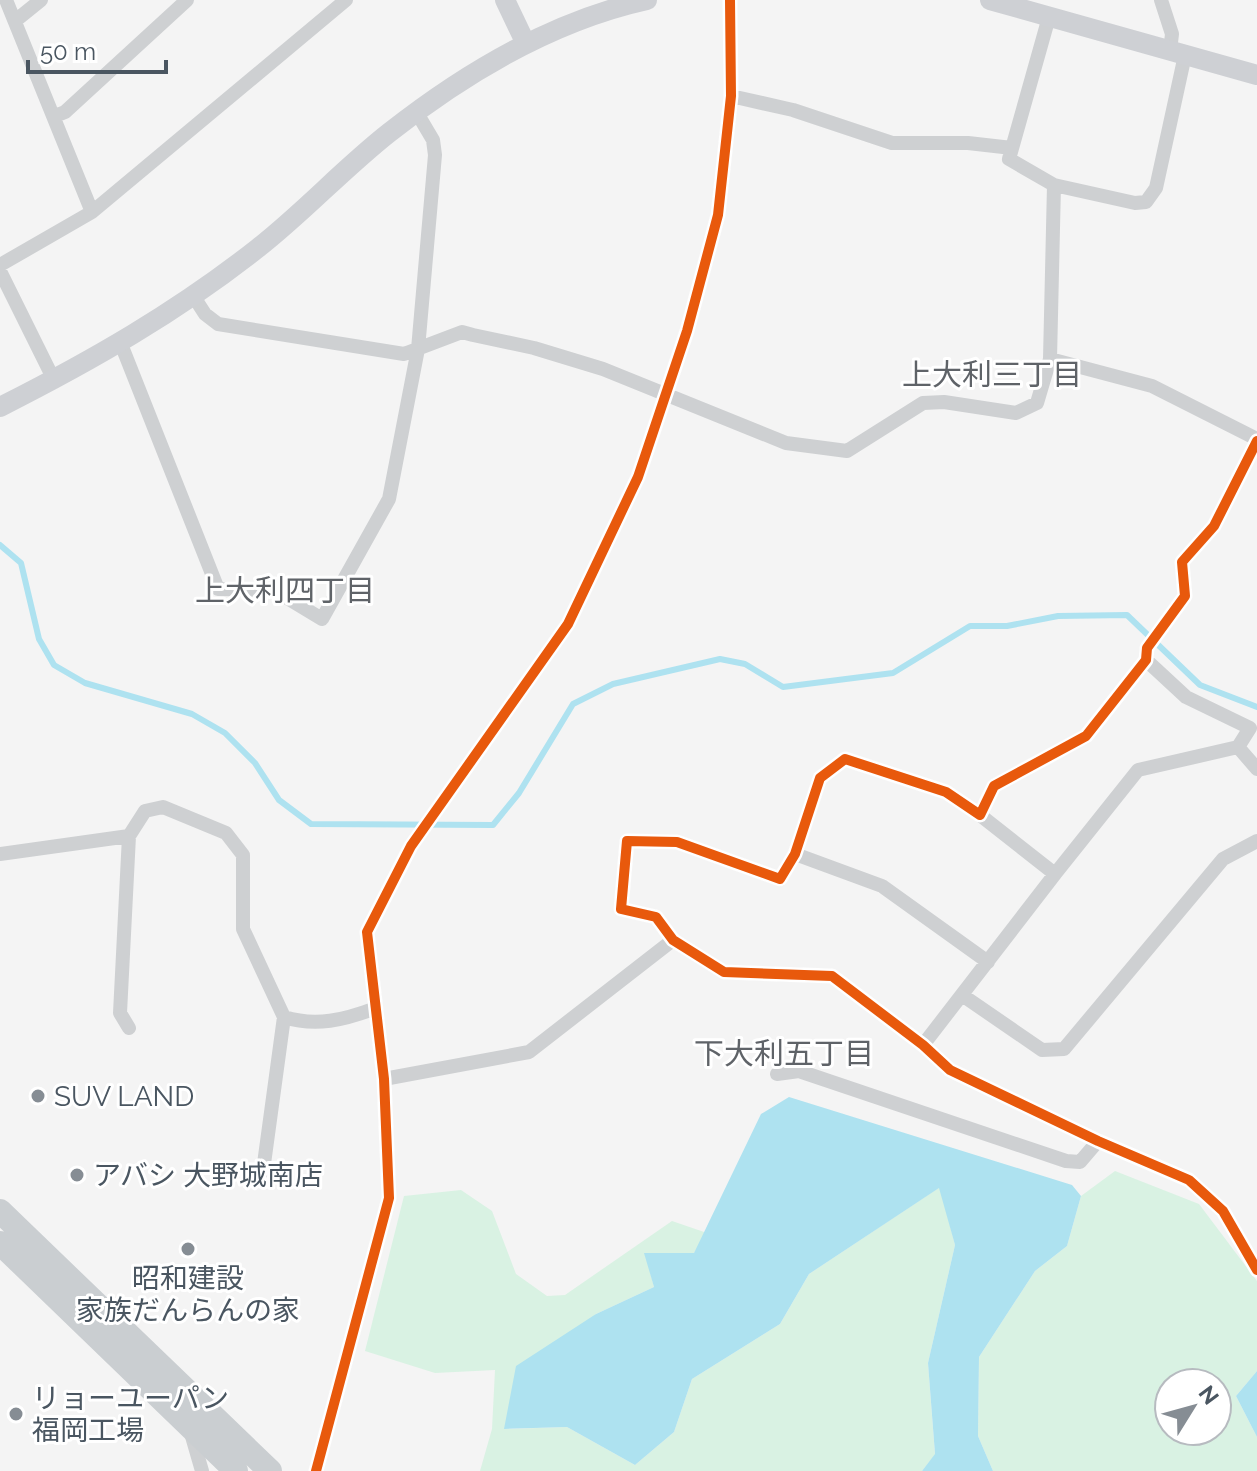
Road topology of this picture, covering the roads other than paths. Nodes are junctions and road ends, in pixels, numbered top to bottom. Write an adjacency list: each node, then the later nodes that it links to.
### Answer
1 (6, 0): 11 (street)
2 (41, 0): 11 (street)
3 (187, 0): 17 (street)
4 (346, 0): 20 (street)
5 (505, 0): 12 (street)
6 (642, 0): 12 (street)
7 (730, 0): 15 (street)
8 (990, 0): 10 (street)
9 (1161, 0): 13 (street)
10 (1049, 17): 13 (street); 18 (street)
11 (15, 21): 17 (street)
12 (526, 44): 16 (street)
13 (1177, 53): 14 (street); 19 (street)
14 (1257, 75)
15 (731, 96): 18 (street); 27 (street)
16 (417, 113): 22 (street); 24 (street)
17 (55, 116): 20 (street)
18 (1012, 148): 19 (street)
19 (1054, 185): 25 (street)
20 (92, 212): 21 (street)
21 (0, 268): 26 (street)
22 (194, 297): 23 (street); 24 (street)
23 (121, 344): 24 (street); 26 (street)
24 (418, 349): 27 (street)
25 (1050, 359): 27 (street); 29 (street)
26 (54, 380): 28 (street)
27 (665, 393): 43 (street)
28 (0, 407)
29 (1257, 440): 30 (street)
30 (1147, 654): 31 (street); 34 (street)
31 (1254, 727): 32 (street)
32 (1238, 747): 33 (street); 39 (street)
33 (1257, 769)
34 (980, 815): 38 (street); 39 (street)
35 (129, 836): 37 (street); 44 (street); 45 (street)
36 (1257, 841): 42 (street)
37 (0, 854)
38 (795, 854): 40 (street); 41 (street)
39 (1055, 874): 41 (street)
40 (673, 940): 46 (street); 48 (street)
41 (988, 962): 42 (street)
42 (962, 995): 46 (street)
43 (376, 1008): 44 (street); 48 (street)
44 (284, 1017): 50 (street)
45 (129, 1028)
46 (923, 1045): 49 (street)
47 (777, 1074): 49 (street)
48 (384, 1079): 58 (street)
49 (1098, 1141): 53 (street)
50 (263, 1171)
51 (0, 1211): 57 (main road)
52 (0, 1243): 54 (main road)
53 (1257, 1270)
54 (189, 1427): 55 (street); 56 (main road)
55 (202, 1471)
56 (236, 1471)
57 (270, 1471)
58 (318, 1471)

